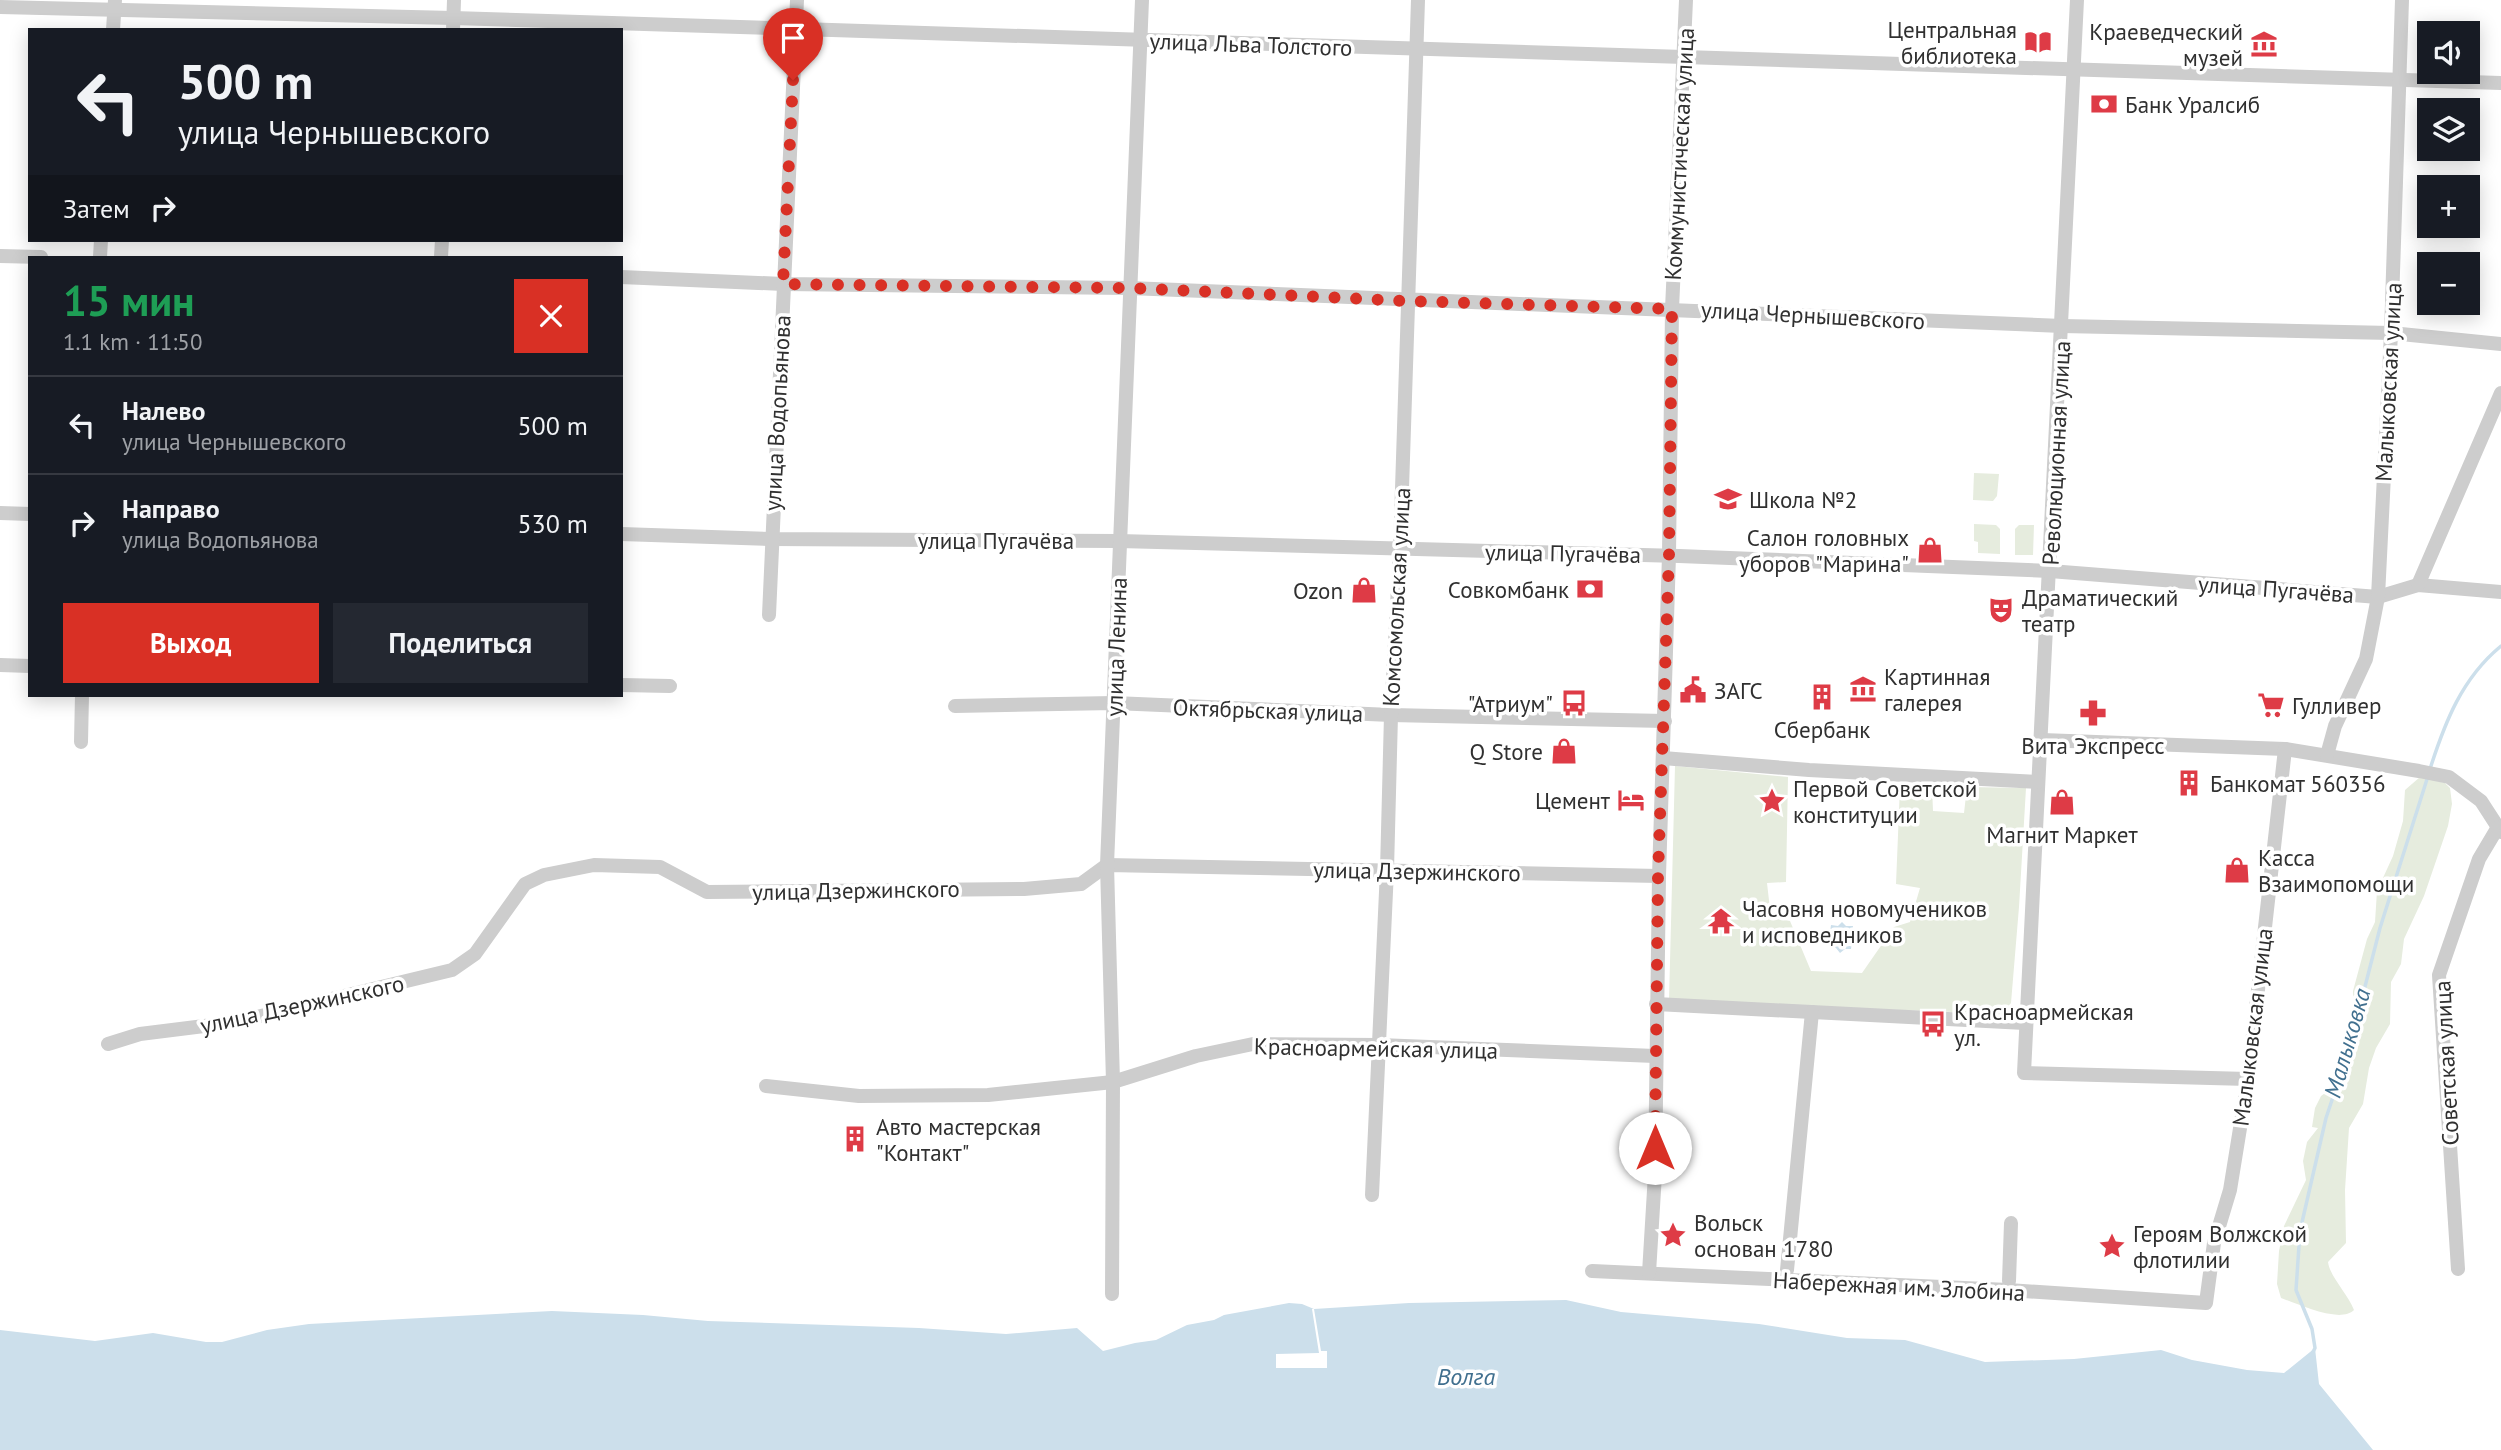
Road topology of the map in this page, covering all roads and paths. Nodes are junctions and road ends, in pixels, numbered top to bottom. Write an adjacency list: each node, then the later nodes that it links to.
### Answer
1 (454, 0): 10 (street)
2 (797, 0): 12 (street, улица Водопьянова)
3 (1142, 0): 13 (street, улица Ленина)
4 (1418, 0): 14 (street, Комсомольская улица)
5 (1686, 0): 15 (street, Коммунистическая улица)
6 (2077, 0): 16 (street, Революционная улица)
7 (2402, 0): 17 (street, Малыковская улица)
8 (115, 4): 9 (street, улица Льва Толстого); 10 (street, улица Льва Толстого); 11 (street)
9 (0, 7)
10 (453, 24): 12 (street, улица Льва Толстого)
11 (113, 28)
12 (795, 30): 13 (street, улица Льва Толстого); 22 (street, улица Водопьянова)
13 (1140, 40): 14 (street, улица Льва Толстого); 23 (street, улица Ленина)
14 (1415, 49): 15 (street, улица Льва Толстого); 24 (street, Комсомольская улица)
15 (1684, 56): 16 (street, улица Льва Толстого); 25 (street, Коммунистическая улица)
16 (2073, 70): 17 (street, улица Льва Толстого); 26 (street, Революционная улица)
17 (2399, 80): 18 (street, улица Льва Толстого); 27 (street, Малыковская улица)
18 (2501, 83)
19 (0, 256): 20 (street)
20 (28, 257)
21 (623, 277): 22 (street, улица Чернышевского)
22 (783, 284): 23 (street, улица Чернышевского); 33 (street, улица Водопьянова)
23 (1129, 288): 24 (street, улица Чернышевского); 34 (street, улица Ленина)
24 (1407, 301): 25 (street, улица Чернышевского); 35 (street, Комсомольская улица)
25 (1672, 309): 26 (street, улица Чернышевского); 36 (street, Коммунистическая улица)
26 (2062, 326): 27 (street, улица Чернышевского); 37 (street, Революционная улица)
27 (2391, 333): 28 (street, улица Чернышевского); 40 (street, Малыковская улица)
28 (2501, 344)
29 (2501, 393): 38 (street)
30 (0, 513): 31 (street)
31 (28, 514)
32 (623, 534): 33 (street, улица Пугачёва)
33 (771, 539): 34 (street, улица Пугачёва); 41 (street, улица Водопьянова)
34 (1119, 541): 35 (street, улица Пугачёва); 47 (street, улица Ленина)
35 (1400, 550): 36 (street, улица Пугачёва); 49 (street, Комсомольская улица)
36 (1669, 555): 37 (street, улица Пугачёва); 50 (street, Коммунистическая улица)
37 (2050, 571): 40 (street, улица Пугачёва); 51 (street, Революционная улица)
38 (2418, 585): 39 (street, улица Пугачёва); 40 (street, улица Пугачёва)
39 (2501, 592)
40 (2378, 597): 54 (street, Малыковская улица)
41 (769, 615)
42 (0, 665): 43 (street)
43 (28, 666)
44 (623, 685): 45 (street)
45 (670, 686)
46 (82, 697): 52 (street)
47 (1114, 704): 48 (street, Октябрьская улица); 49 (street, Октябрьская улица); 58 (street, улица Ленина)
48 (955, 706)
49 (1391, 715): 50 (street, Октябрьская улица); 59 (street, Комсомольская улица)
50 (1665, 721): 55 (street, Коммунистическая улица)
51 (2042, 740): 53 (street); 56 (street, Революционная улица)
52 (81, 742)
53 (2285, 749): 54 (street); 67 (street, Малыковская улица)
54 (2327, 755): 57 (street)
55 (1663, 758): 56 (street); 60 (street, Коммунистическая улица)
56 (2037, 782): 63 (street, Революционная улица)
57 (2500, 830): 72 (street, Советская улица)
58 (1107, 865): 59 (street, улица Дзержинского); 64 (street, улица Дзержинского); 68 (street, улица Ленина)
59 (1388, 870): 60 (street, улица Дзержинского); 65 (street, Комсомольская улица)
60 (1658, 876): 61 (street, Коммунистическая улица)
61 (1656, 1004): 62 (street); 66 (street, Коммунистическая улица)
62 (1812, 1012): 63 (street); 73 (street)
63 (2025, 1023): 67 (street, Революционная улица)
64 (108, 1044)
65 (1379, 1045): 66 (street, Красноармейская улица); 68 (street, Красноармейская улица); 70 (street, Комсомольская улица)
66 (1655, 1056): 75 (street, Коммунистическая улица)
67 (2248, 1079): 78 (street, Малыковская улица)
68 (1113, 1082): 69 (street, Красноармейская улица); 77 (street, улица Ленина)
69 (766, 1086)
70 (1373, 1195)
71 (2011, 1223): 76 (street)
72 (2458, 1269)
73 (1787, 1270)
74 (1592, 1271): 75 (street, Набережная им. Злобина)
75 (1649, 1273): 78 (street, Набережная им. Злобина)
76 (2009, 1281)
77 (1112, 1294)
78 (2206, 1303)

